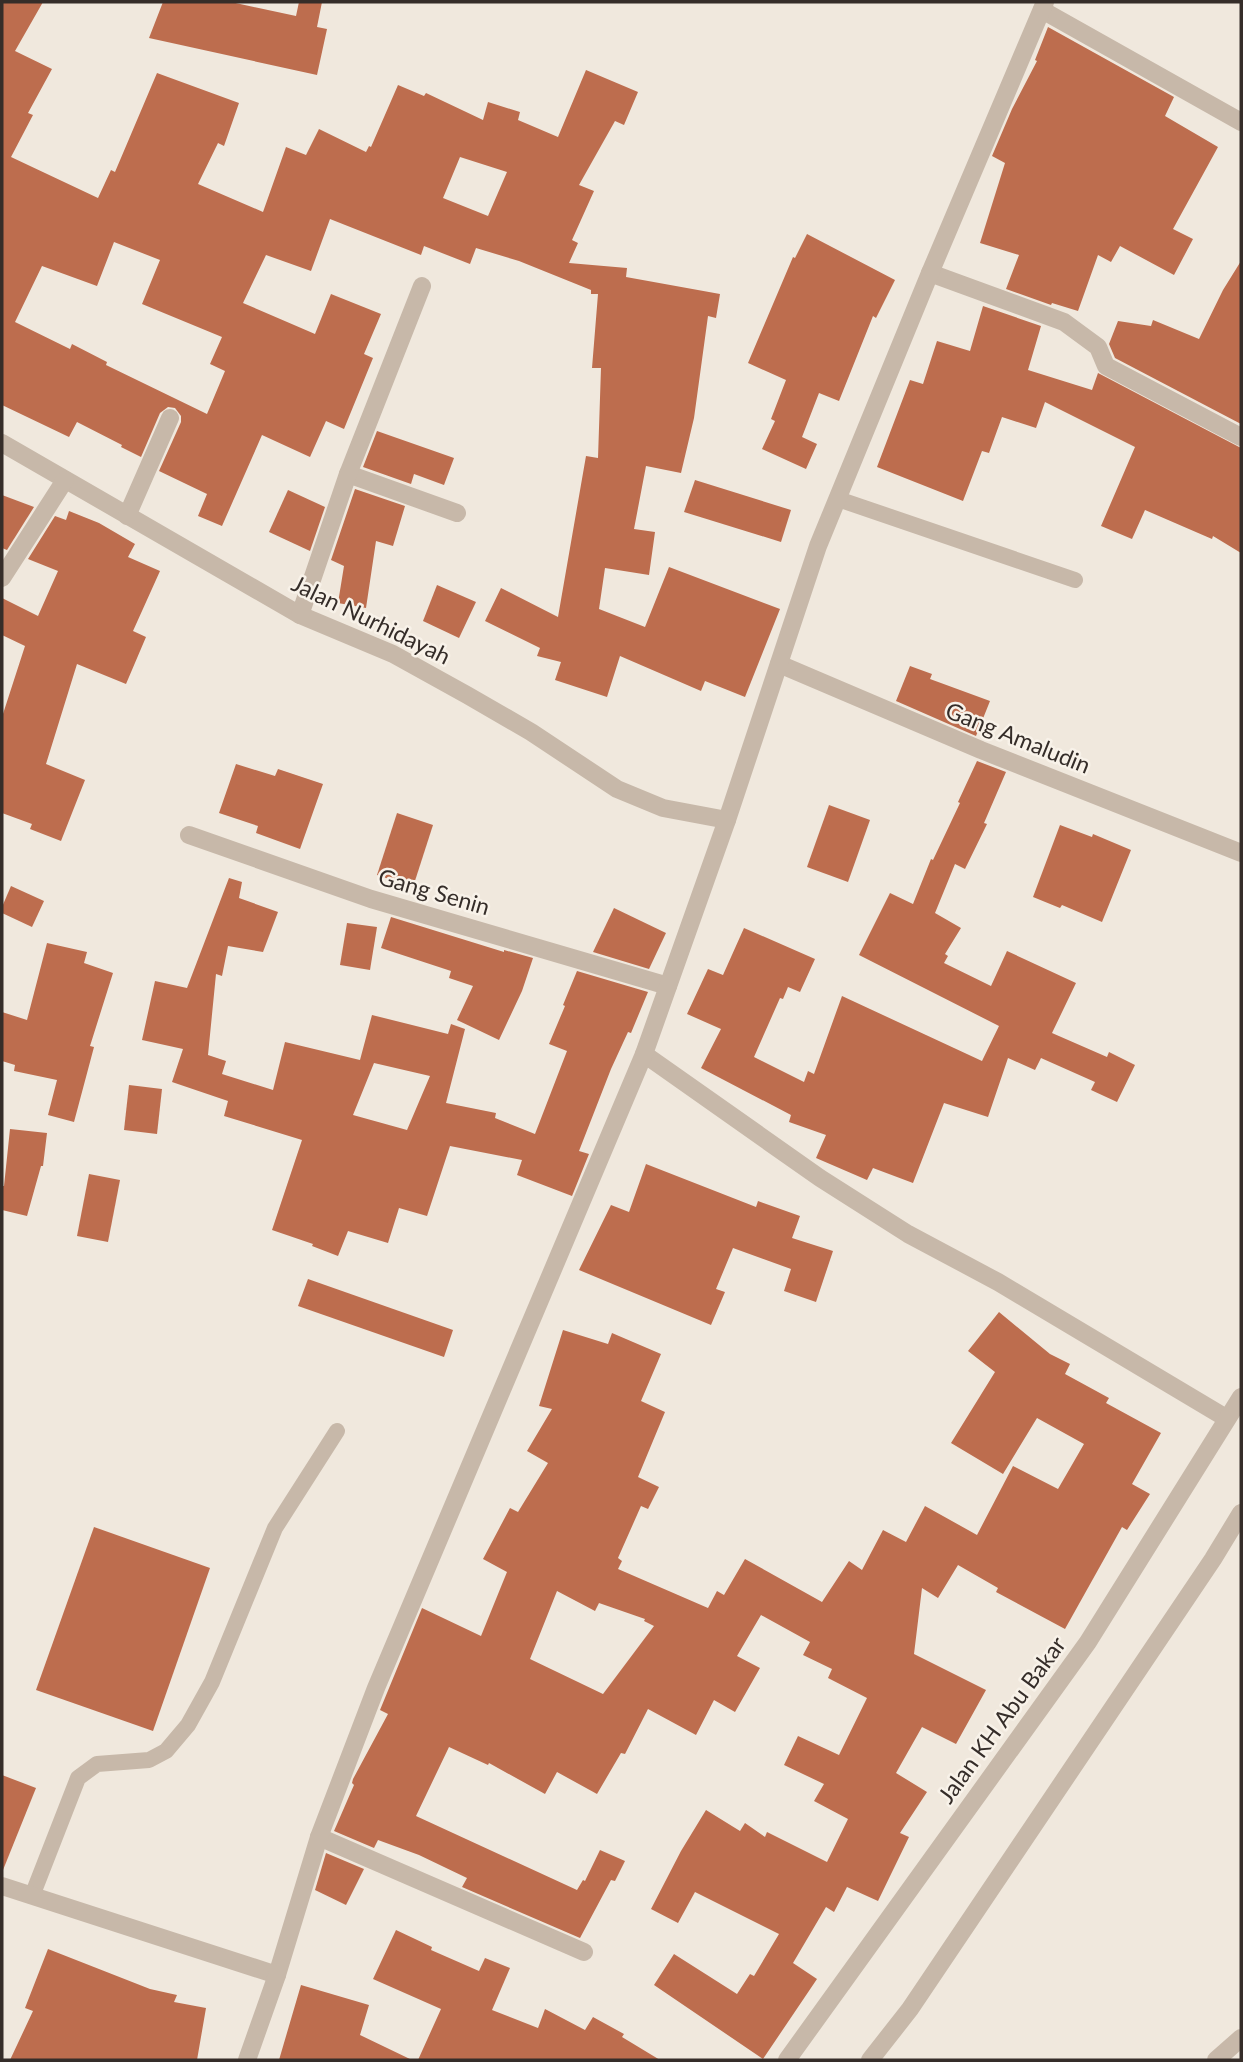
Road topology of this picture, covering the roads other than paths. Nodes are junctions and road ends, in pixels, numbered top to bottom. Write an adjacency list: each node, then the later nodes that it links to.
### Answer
1 (1043, 6): 2 (street); 3 (street)
2 (1241, 122)
3 (930, 273): 6 (street); 10 (street)
4 (422, 286): 8 (street)
5 (170, 418): 12 (street)
6 (1241, 437)
7 (2, 443): 9 (street, Jalan Nurhidayah)
8 (348, 474): 11 (street); 15 (street)
9 (65, 480): 12 (street, Jalan Nurhidayah); 13 (street)
10 (838, 499): 14 (lane); 16 (street)
11 (457, 513)
12 (127, 516): 15 (street, Jalan Nurhidayah)
13 (2, 578)
14 (1075, 579)
15 (300, 615): 17 (street, Jalan Nurhidayah)
16 (779, 664): 17 (street); 19 (street, Gang Amaludin)
17 (726, 820): 20 (street)
18 (189, 835): 20 (street, Gang Senin)
19 (1241, 853)
20 (668, 986): 21 (street)
21 (644, 1054): 23 (street); 27 (street)
22 (1241, 1397): 23 (street, Jalan KH Abu Bakar)
23 (1226, 1418): 24 (street); 34 (street, Jalan KH Abu Bakar)
24 (1241, 1429)
25 (337, 1431): 29 (lane)
26 (1241, 1513): 35 (street)
27 (319, 1837): 30 (street); 31 (street)
28 (2, 1886): 29 (street)
29 (32, 1896): 31 (street)
30 (584, 1952)
31 (277, 1975): 33 (street)
32 (1241, 2038): 36 (street)
33 (247, 2060)
34 (787, 2060)
35 (870, 2060)
36 (1217, 2060)

